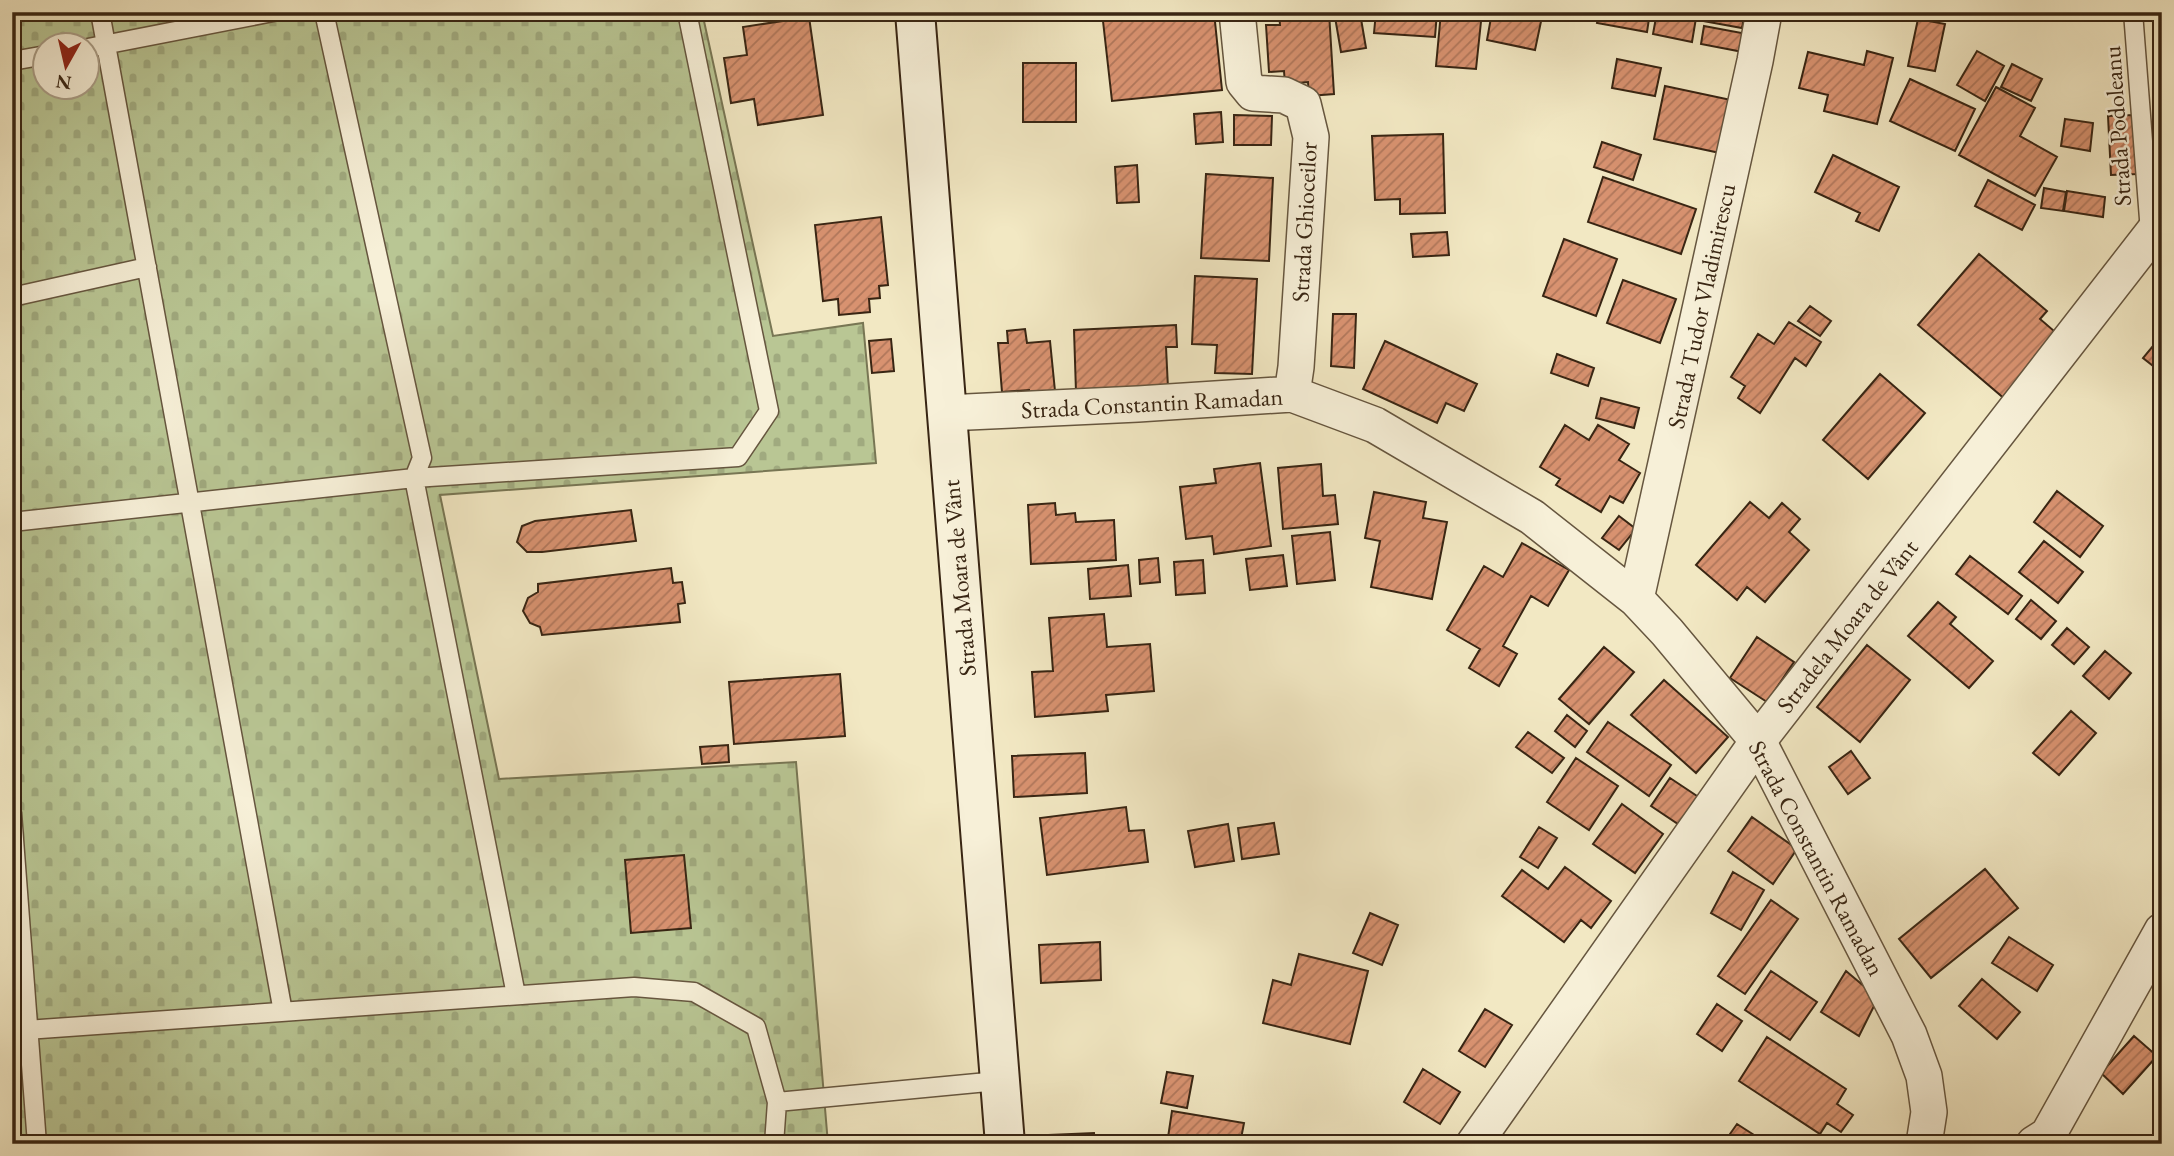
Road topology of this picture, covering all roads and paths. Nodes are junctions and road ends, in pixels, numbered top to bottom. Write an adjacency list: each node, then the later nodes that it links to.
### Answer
1 (100, 12): 9 (lane)
2 (273, 12): 9 (lane)
3 (324, 12): 18 (lane)
4 (687, 12): 18 (lane)
5 (915, 12): 17 (main road, Strada Moara de Vânt)
6 (1237, 12): 16 (street, Strada Ghioceilor)
7 (1764, 12): 21 (street, Strada Tudor Vladimirescu)
8 (2133, 12): 13 (lane, Strada Podoleanu)
9 (106, 45): 10 (lane); 14 (lane)
10 (102, 46)
11 (32, 57): 12 (lane)
12 (12, 61)
13 (2156, 229): 22 (street, Stradela Moara de Vânt)
14 (147, 267): 15 (lane); 19 (lane)
15 (12, 297)
16 (1292, 394): 17 (street, Strada Constantin Ramadan); 21 (street, Strada Constantin Ramadan)
17 (946, 413): 28 (main road, Strada Moara de Vânt)
18 (414, 478): 19 (lane); 25 (lane)
19 (190, 502): 20 (lane); 26 (lane)
20 (12, 522)
21 (1636, 599): 22 (street, Strada Constantin Ramadan)
22 (1758, 741): 33 (street, Stradela Moara de Vânt); 34 (street, Strada Constantin Ramadan)
23 (12, 813): 27 (lane)
24 (2162, 931): 35 (street)
25 (516, 995): 26 (lane); 29 (lane)
26 (283, 1012): 27 (lane)
27 (21, 1031): 30 (lane)
28 (998, 1081): 29 (lane); 32 (main road, Strada Moara de Vânt)
29 (777, 1102): 31 (lane)
30 (37, 1144)
31 (774, 1144)
32 (1005, 1144)
33 (1474, 1144)
34 (1924, 1144)
35 (2034, 1144)

